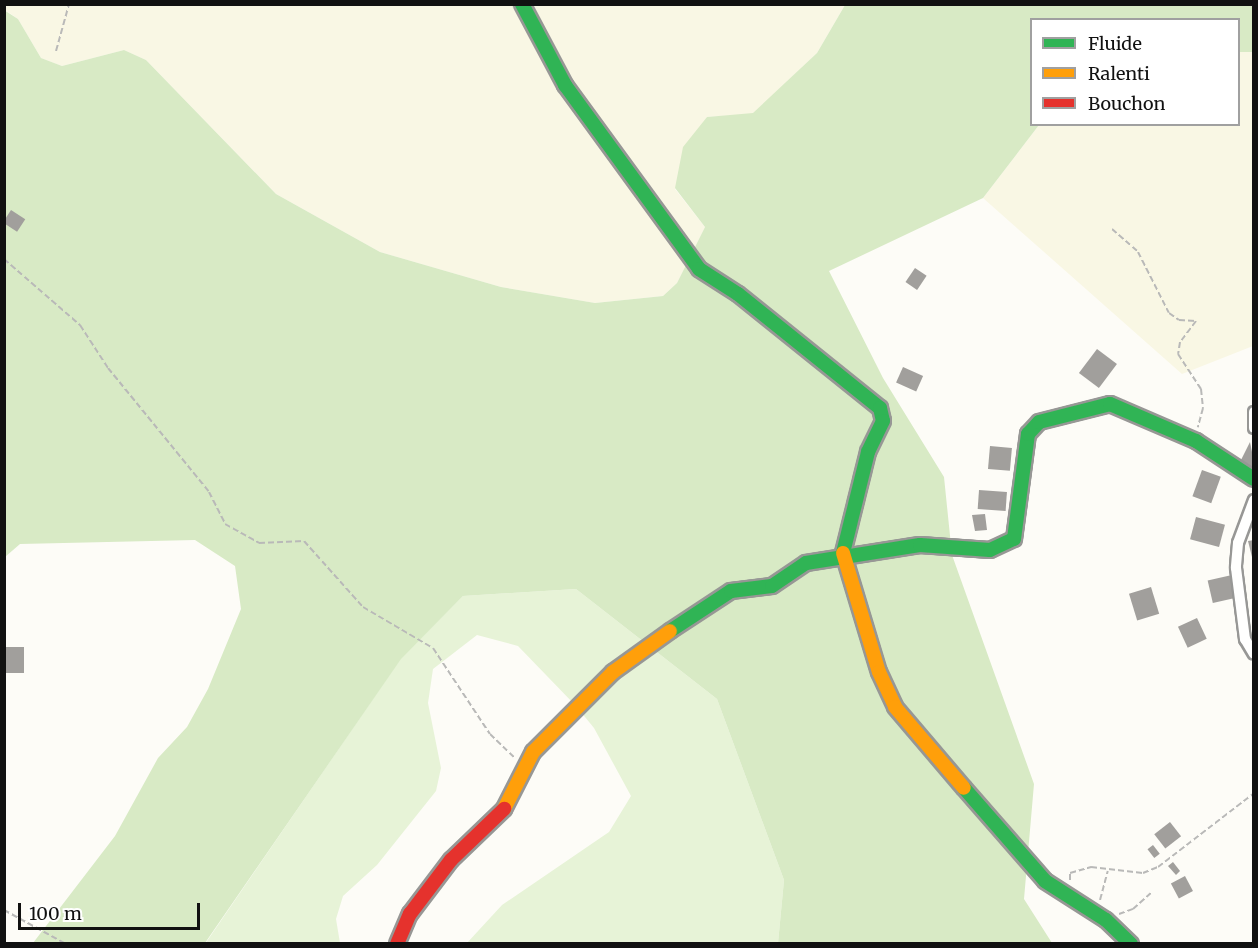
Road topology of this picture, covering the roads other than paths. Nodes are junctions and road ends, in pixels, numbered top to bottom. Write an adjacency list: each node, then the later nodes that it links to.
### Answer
1 (522, 4): 6 (street)
2 (1254, 412): 3 (street)
3 (1254, 428)
4 (1254, 479): 6 (street)
5 (1254, 500): 7 (street)
6 (842, 558): 9 (street); 10 (street)
7 (1248, 620): 8 (street)
8 (1254, 654)
9 (1129, 941)
10 (397, 944)

